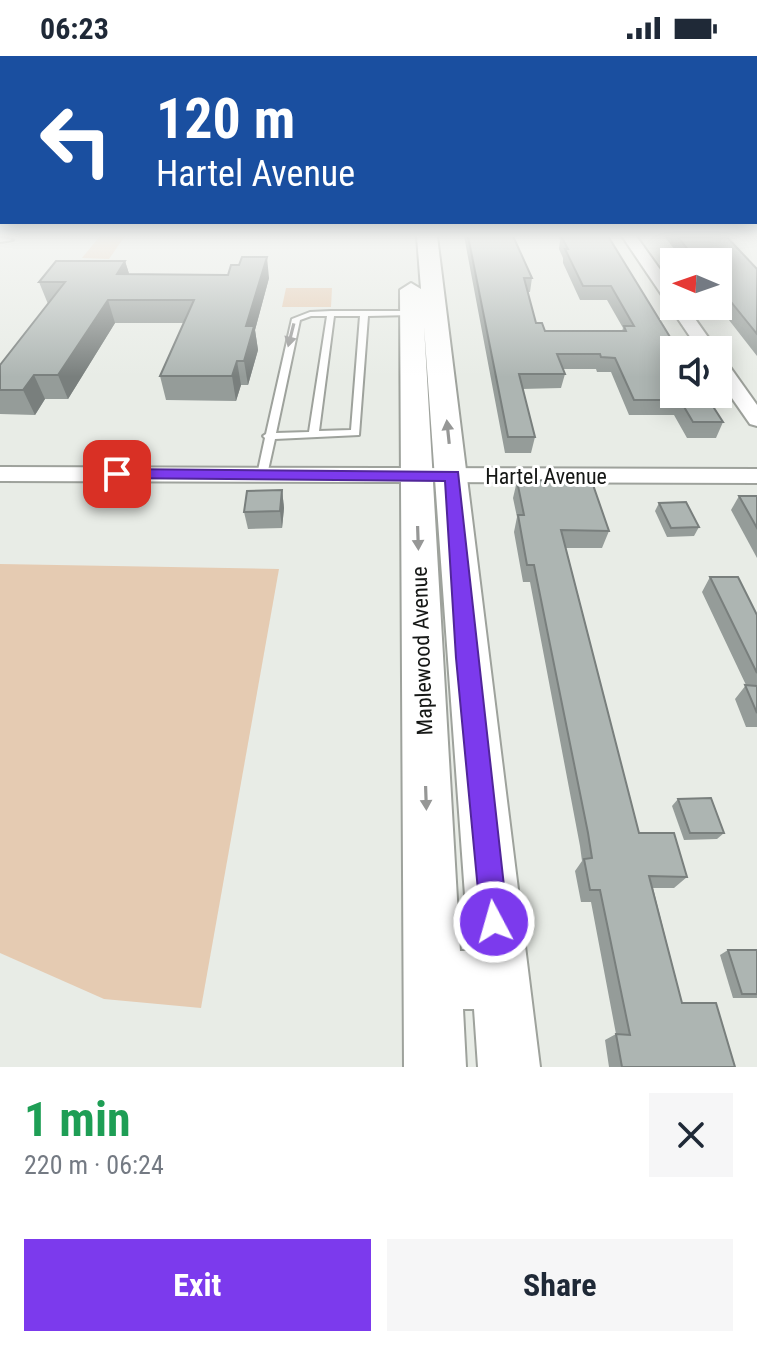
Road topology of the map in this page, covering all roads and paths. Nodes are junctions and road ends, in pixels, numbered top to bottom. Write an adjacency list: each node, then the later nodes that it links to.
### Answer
1 (411, 283): 5 (street, Maplewood Avenue)
2 (428, 283): 12 (street, Maplewood Avenue, one-way to 2)
3 (331, 313): 4 (lane); 8 (lane); 9 (lane, one-way to 9)
4 (364, 313): 5 (lane); 8 (lane)
5 (412, 313): 12 (street, Maplewood Avenue)
6 (732, 384): 7 (street)
7 (757, 420)
8 (314, 434): 9 (lane)
9 (268, 436): 11 (lane)
10 (0, 474): 11 (street, Hartel Avenue)
11 (262, 475): 12 (street, Hartel Avenue)
12 (434, 476): 13 (street, Hartel Avenue); 14 (street, Maplewood Avenue, one-way to 14); 15 (street, Maplewood Avenue)
13 (757, 476)
14 (422, 657): 15 (street); 16 (street, Maplewood Avenue, one-way to 16)
15 (467, 658): 17 (street, Maplewood Avenue)
16 (431, 979): 17 (street); 18 (street, Maplewood Avenue)
17 (500, 981): 19 (street, Maplewood Avenue)
18 (435, 1067)
19 (509, 1067)

